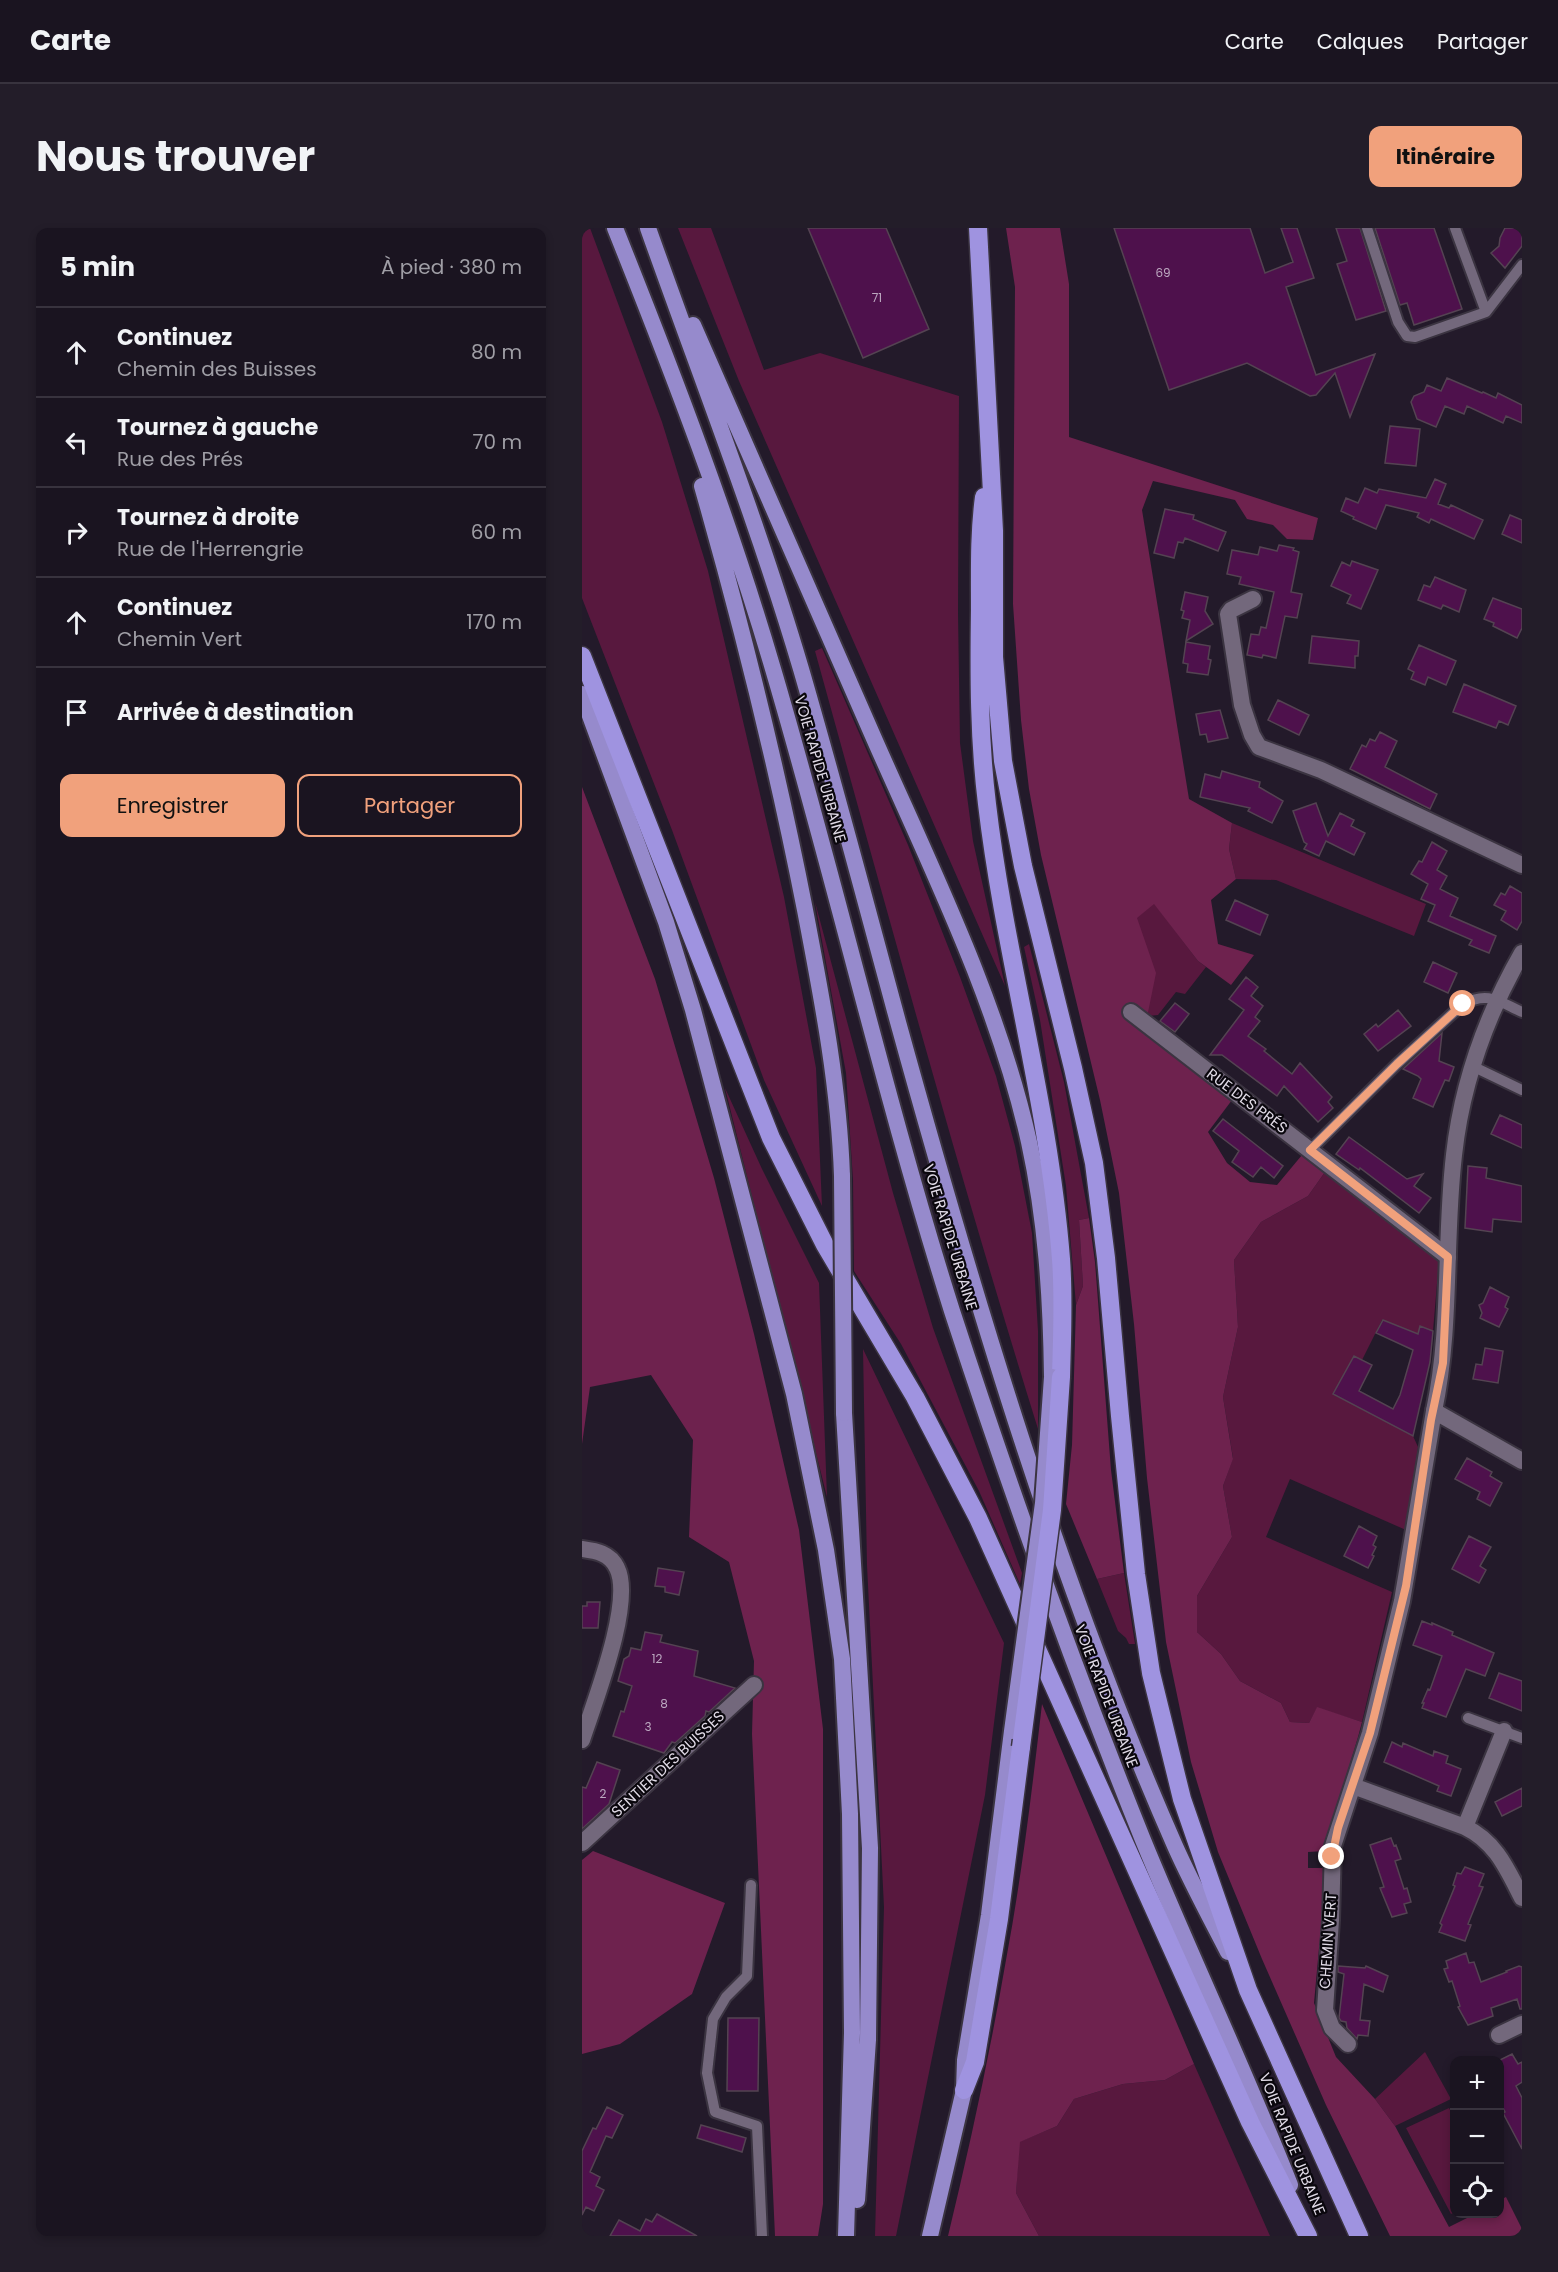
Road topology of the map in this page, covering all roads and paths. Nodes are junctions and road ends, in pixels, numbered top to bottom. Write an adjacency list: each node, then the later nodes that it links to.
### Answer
1 (615, 228): 8 (highway, VOIE RAPIDE URBAINE)
2 (650, 228): 22 (highway); 36 (highway, VOIE RAPIDE URBAINE)
3 (978, 228): 9 (highway)
4 (1366, 228): 7 (lane)
5 (1455, 228): 7 (lane)
6 (1522, 265): 7 (lane)
7 (1486, 312)
8 (667, 361): 43 (highway, bridge); 45 (highway, VOIE RAPIDE URBAINE)
9 (989, 462): 22 (highway); 36 (highway)
10 (1253, 599): 13 (street)
11 (582, 656): 45 (highway)
12 (582, 694): 42 (highway)
13 (1522, 865)
14 (1522, 953): 15 (street, CHEMIN VERT)
15 (1496, 1000): 17 (lane); 18 (street, CHEMIN VERT); 20 (lane)
16 (1131, 1012): 20 (street, RUE DES PRÉS)
17 (1522, 1012)
18 (1472, 1066): 19 (lane); 21 (street, CHEMIN VERT)
19 (1522, 1090)
20 (1310, 1150): 21 (street, RUE DES PRÉS)
21 (1448, 1257): 23 (street, CHEMIN VERT)
22 (1056, 1377): 40 (highway, bridge)
23 (1434, 1411): 24 (street); 31 (street, CHEMIN VERT)
24 (1522, 1461)
25 (582, 1549): 30 (street)
26 (754, 1685): 33 (street, SENTIER DES BUISSES)
27 (1468, 1718): 28 (lane)
28 (1504, 1731): 29 (lane); 32 (street)
29 (1522, 1738)
30 (582, 1740)
31 (1353, 1786): 32 (street); 39 (street, CHEMIN VERT)
32 (1465, 1827): 35 (street)
33 (582, 1843)
34 (750, 1885): 41 (lane)
35 (1522, 1899)
36 (1248, 1990): 46 (highway)
37 (1522, 2024): 38 (street)
38 (1499, 2035)
39 (1348, 2044)
40 (964, 2090): 44 (highway)
41 (762, 2236)
42 (846, 2236)
43 (853, 2236)
44 (930, 2236)
45 (1309, 2236)
46 (1359, 2236)

